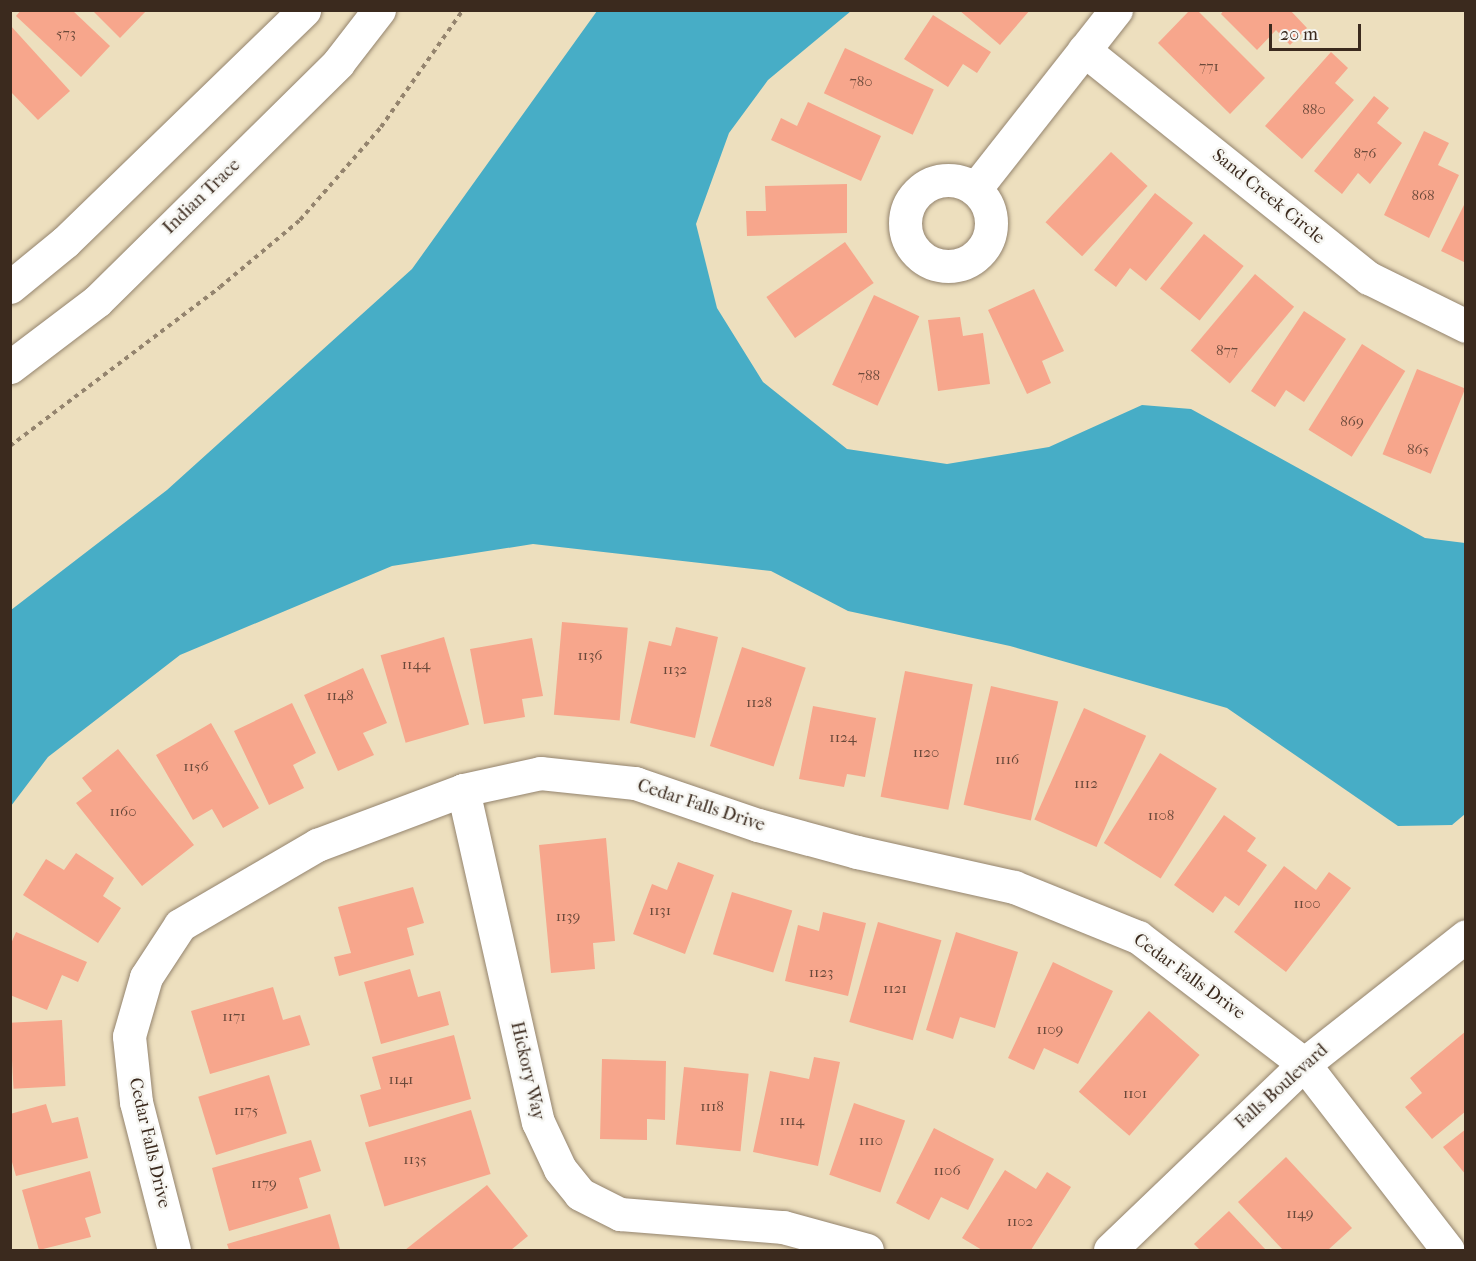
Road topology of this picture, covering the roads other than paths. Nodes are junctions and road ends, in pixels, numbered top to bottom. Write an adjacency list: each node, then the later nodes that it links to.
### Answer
1 (304, 10): 6 (street)
2 (379, 10): 8 (street, Indian Trace)
3 (1116, 10): 4 (street)
4 (1084, 50): 5 (street); 7 (street, Sand Creek Circle)
5 (975, 189)
6 (10, 286)
7 (1466, 326)
8 (10, 367)
9 (463, 790): 11 (street, Cedar Falls Drive); 12 (street, Cedar Falls Drive); 13 (street, Hickory Way)
10 (1466, 936): 11 (street, Falls Boulevard)
11 (1304, 1064): 14 (street, Falls Boulevard); 15 (street, Cedar Falls Drive)
12 (174, 1251)
13 (867, 1251)
14 (1110, 1251)
15 (1448, 1251)

